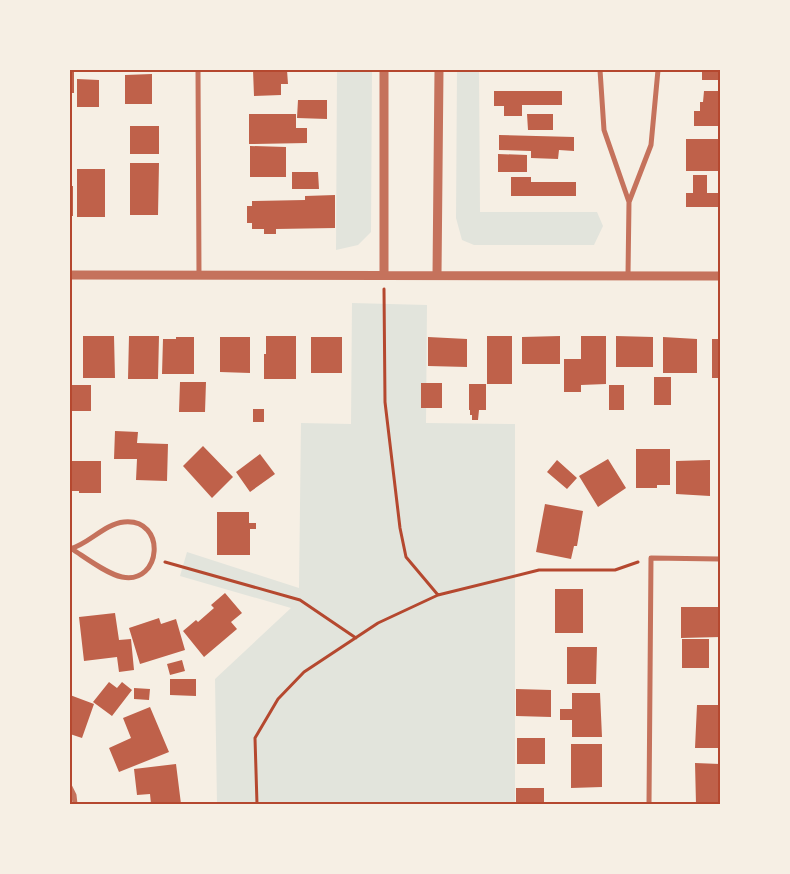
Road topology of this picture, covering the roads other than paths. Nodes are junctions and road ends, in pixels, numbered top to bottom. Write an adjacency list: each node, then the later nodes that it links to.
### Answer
1 (198, 70): 8 (street)
2 (384, 70): 9 (street)
3 (439, 70): 10 (street)
4 (600, 70): 6 (street)
5 (658, 70): 6 (street)
6 (629, 202): 11 (street)
7 (70, 275): 8 (street)
8 (199, 275): 9 (street)
9 (384, 275): 10 (street)
10 (437, 275): 11 (street)
11 (628, 275): 12 (street)
12 (720, 276)
13 (71, 549): 13 (street)
14 (720, 559): 17 (street)
15 (70, 787): 16 (street)
16 (76, 804)
17 (649, 804)

